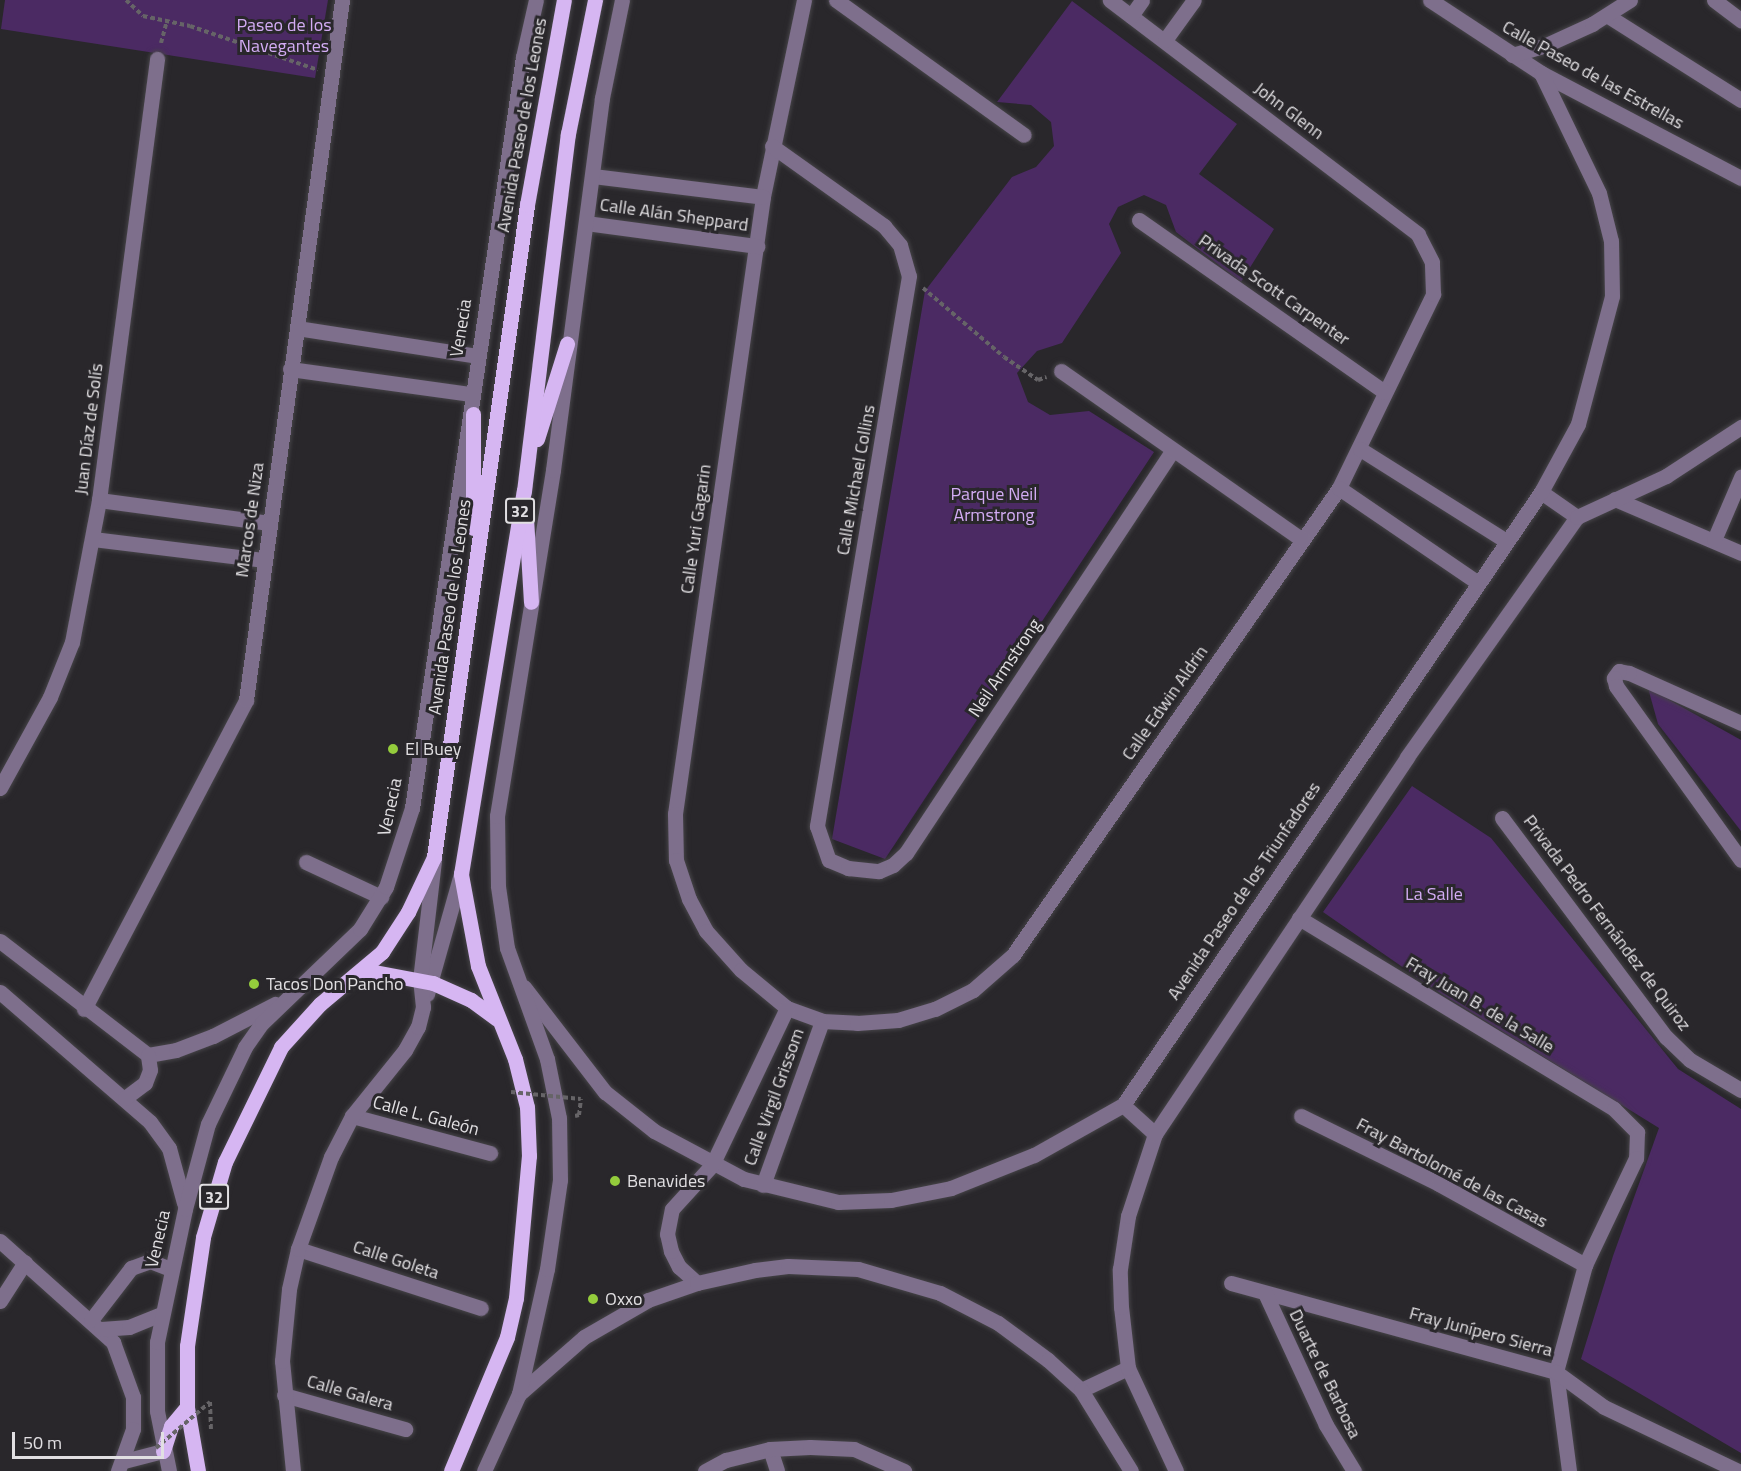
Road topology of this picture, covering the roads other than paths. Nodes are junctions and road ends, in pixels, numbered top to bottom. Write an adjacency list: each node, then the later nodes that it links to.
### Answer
1 (342, 0): 31 (street, Marcos de Niza)
2 (536, 0): 33 (street, Venecia)
3 (564, 0): 56 (main road, Avenida Paseo de los Leones / 32)
4 (595, 0): 43 (main road, 32)
5 (622, 0): 24 (street)
6 (804, 0): 23 (street, Calle Yuri Gagarin)
7 (836, 0): 22 (street)
8 (1110, 0): 14 (street, John Glenn)
9 (1142, 0): 14 (street)
10 (1194, 0): 17 (street)
11 (1430, 0): 18 (street, Calle Paseo de las Estrellas)
12 (1630, 0): 15 (street)
13 (1714, 0): 16 (street)
14 (1131, 16): 17 (street, John Glenn)
15 (1608, 16): 18 (street); 21 (street)
16 (1741, 20)
17 (1165, 40): 30 (street, John Glenn)
18 (1512, 54): 20 (street, Calle Paseo de las Estrellas)
19 (157, 59): 47 (street, Juan Díaz de Solís)
20 (1541, 73): 25 (street, Calle Paseo de las Estrellas); 45 (street, Avenida Paseo de los Triunfadores)
21 (1741, 100)
22 (1024, 135)
23 (772, 146): 26 (street, Calle Yuri Gagarin); 65 (street, Calle Michael Collins)
24 (593, 176): 26 (street, Calle Alán Sheppard); 28 (street)
25 (1741, 178)
26 (763, 197): 29 (street, Calle Yuri Gagarin)
27 (1139, 220): 36 (street, Privada Scott Carpenter)
28 (586, 223): 29 (street, Calle Alán Sheppard); 32 (street)
29 (757, 246): 75 (street, Calle Yuri Gagarin)
30 (1432, 262): 36 (street, Calle Edwin Aldrin)
31 (297, 328): 33 (street); 34 (street, Marcos de Niza)
32 (567, 344): 43 (main road); 58 (street)
33 (477, 356): 37 (street, Venecia)
34 (290, 369): 37 (street); 49 (street, Marcos de Niza)
35 (1061, 371): 41 (street)
36 (1385, 392): 40 (street, Calle Edwin Aldrin)
37 (471, 394): 38 (street, Venecia)
38 (472, 414): 56 (main road); 67 (street, Venecia)
39 (1741, 427): 46 (street)
40 (1360, 449): 44 (street, Calle Edwin Aldrin); 53 (street)
41 (1172, 451): 51 (street); 65 (street, Neil Armstrong)
42 (1741, 477): 52 (street)
43 (525, 484): 58 (main road); 66 (main road, 32)
44 (1339, 488): 51 (street, Calle Edwin Aldrin); 57 (street)
45 (1541, 492): 48 (street); 53 (street, Avenida Paseo de los Triunfadores)
46 (1615, 499): 48 (street); 52 (street)
47 (99, 500): 49 (street); 50 (street, Juan Díaz de Solís)
48 (1577, 517): 68 (street)
49 (269, 523): 55 (street, Marcos de Niza)
50 (93, 539): 55 (street); 60 (street, Juan Díaz de Solís)
51 (1302, 540): 79 (street, Calle Edwin Aldrin)
52 (1714, 540): 54 (street)
53 (1506, 541): 57 (street, Avenida Paseo de los Triunfadores)
54 (1741, 553)
55 (263, 560): 76 (street, Marcos de Niza)
56 (474, 580): 62 (main road, Avenida Paseo de los Leones / 32)
57 (1477, 582): 83 (street, Avenida Paseo de los Triunfadores)
58 (531, 602): 72 (street)
59 (1741, 723): 63 (street)
60 (0, 788)
61 (1502, 818): 81 (street, Privada Pedro Fernández de Quiroz)
62 (434, 857): 70 (main road, Avenida Paseo de los Leones / 32); 71 (street)
63 (1741, 860)
64 (306, 862): 67 (street)
65 (848, 868)
66 (461, 874): 71 (street); 78 (main road, 32)
67 (381, 897): 74 (street, Venecia)
68 (1299, 918): 86 (street); 94 (street, Fray Juan B. de la Salle)
69 (0, 941): 76 (street)
70 (364, 970): 71 (main road); 108 (main road, Avenida Paseo de los Leones / 32)
71 (427, 982): 78 (main road); 84 (street)
72 (524, 987): 88 (street, Avenida Paseo de los Triunfadores); 106 (street)
73 (0, 992): 82 (street)
74 (283, 1000): 80 (street); 90 (street, Venecia)
75 (787, 1008): 77 (street, Calle Yuri Gagarin); 88 (street, Calle Virgil Grissom)
76 (84, 1010): 80 (street)
77 (804, 1015): 79 (street, Calle Edwin Aldrin)
78 (497, 1018): 117 (main road, 32)
79 (822, 1022): 89 (street, Calle Virgil Grissom)
80 (148, 1055): 82 (street)
81 (1741, 1090)
82 (125, 1098): 90 (street)
83 (1123, 1105): 86 (street); 89 (street, Avenida Paseo de los Triunfadores)
84 (352, 1116): 87 (street, Calle L. Galeón); 92 (street)
85 (1301, 1116): 94 (street, Fray Bartolomé de las Casas)
86 (1155, 1134): 103 (street)
87 (490, 1153)
88 (712, 1165): 89 (street, Avenida Paseo de los Triunfadores); 96 (street, Calle Virgil Grissom)
89 (763, 1185)
90 (185, 1209): 95 (street, Venecia)
91 (0, 1241): 93 (street)
92 (298, 1249): 100 (street, Calle Goleta); 107 (street)
93 (25, 1262): 99 (street); 102 (street)
94 (1585, 1265): 104 (street)
95 (171, 1269): 101 (street, Venecia); 102 (street)
96 (697, 1283): 105 (street); 106 (street)
97 (1231, 1283): 98 (street, Fray Junípero Sierra)
98 (1264, 1293): 104 (street, Fray Junípero Sierra); 123 (street, Duarte de Barbosa)
99 (0, 1301)
100 (481, 1308)
101 (160, 1314): 102 (street); 110 (street, Venecia)
102 (96, 1324): 112 (street)
103 (1128, 1368): 105 (street); 122 (street)
104 (1556, 1372): 124 (street); 125 (street, Fray Junípero Sierra)
105 (1081, 1390): 121 (street)
106 (519, 1394): 118 (street)
107 (284, 1395): 109 (street, Calle Galera); 116 (street)
108 (187, 1407): 110 (main road); 115 (main road, Avenida Paseo de los Leones / 32)
109 (405, 1429)
110 (159, 1449): 112 (street); 114 (street, Venecia)
111 (770, 1449): 113 (street); 119 (street); 120 (street)
112 (121, 1466)
113 (899, 1467)
114 (169, 1471)
115 (198, 1471)
116 (293, 1471)
117 (452, 1471)
118 (484, 1471)
119 (705, 1471)
120 (777, 1471)
121 (1131, 1471)
122 (1176, 1471)
123 (1354, 1471)
124 (1569, 1471)
125 (1737, 1471)

